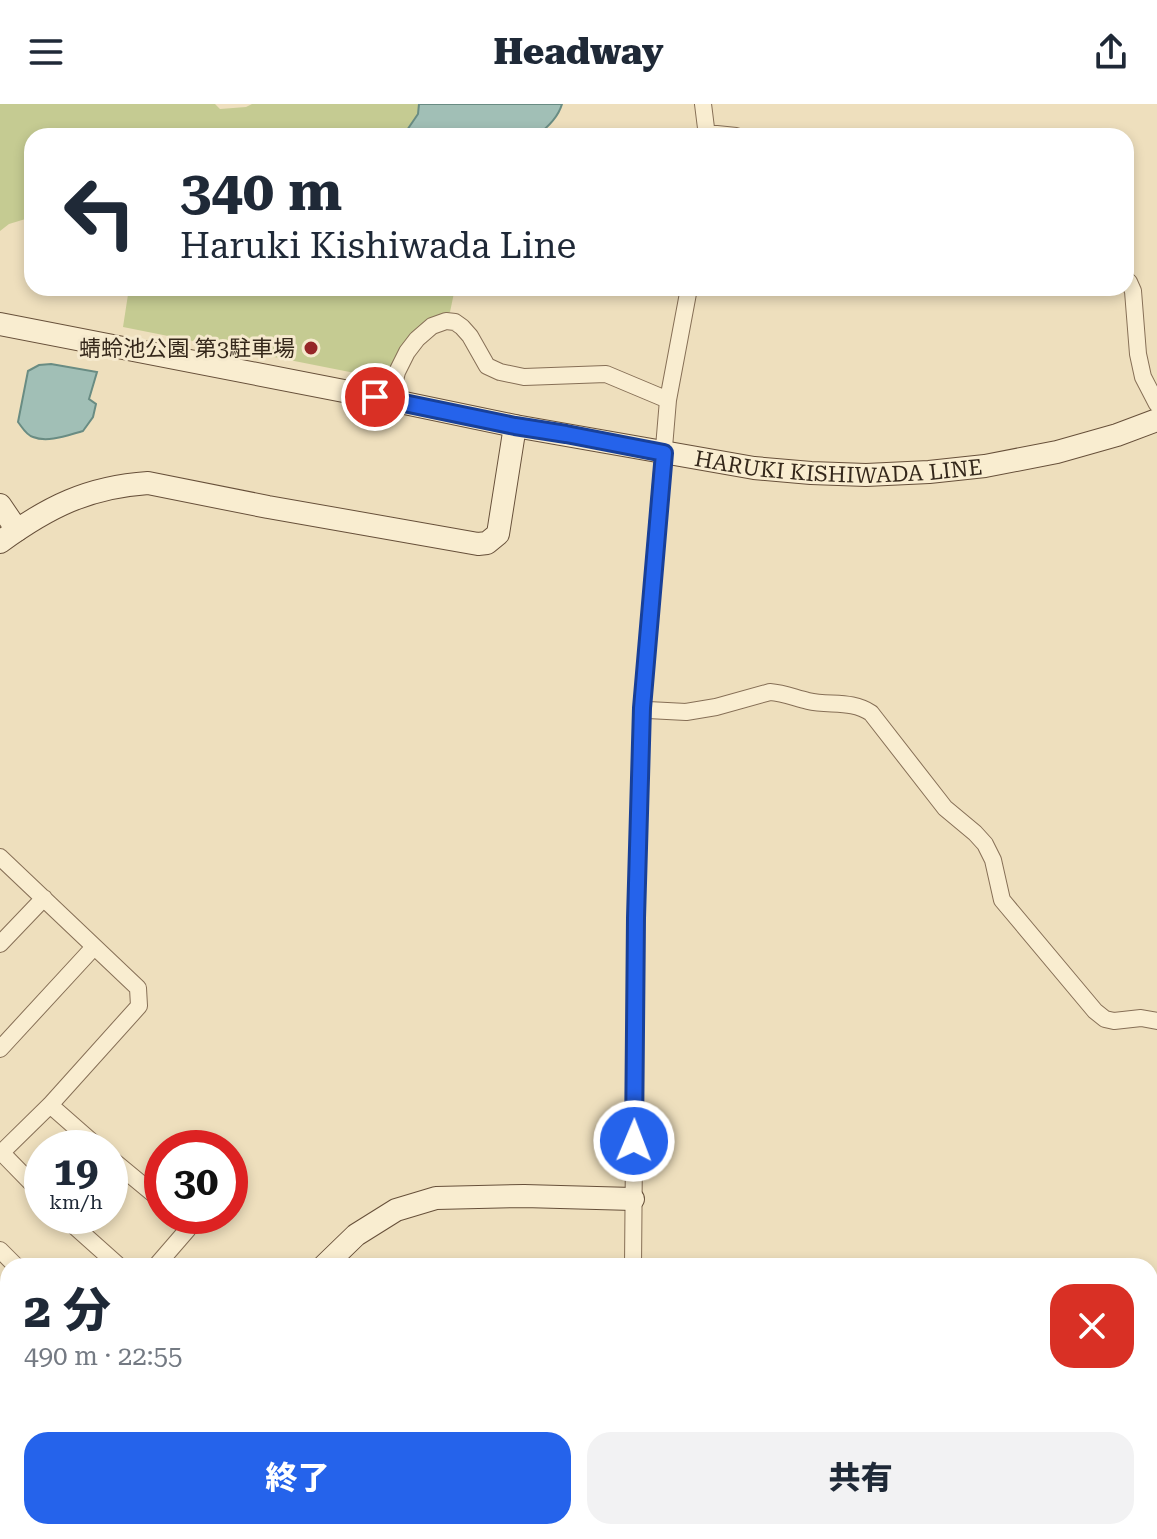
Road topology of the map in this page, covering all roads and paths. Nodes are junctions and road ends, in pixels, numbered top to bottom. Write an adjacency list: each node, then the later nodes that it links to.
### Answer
1 (703, 104): 2 (street)
2 (706, 128)
3 (688, 296): 7 (street)
4 (1133, 296): 8 (street)
5 (0, 324): 6 (main road, HARUKI KISHIWADA LINE)
6 (390, 400): 7 (street); 10 (main road, HARUKI KISHIWADA LINE)
7 (668, 400): 11 (street)
8 (1157, 404)
9 (1157, 420): 11 (main road, HARUKI KISHIWADA LINE)
10 (515, 426): 11 (main road, HARUKI KISHIWADA LINE); 13 (main road)
11 (664, 453): 27 (street)
12 (0, 505): 13 (main road)
13 (8, 536)
14 (648, 710): 19 (street)
15 (0, 857): 16 (street)
16 (44, 898): 17 (street); 18 (street)
17 (0, 944)
18 (94, 947): 20 (street); 21 (street)
19 (1157, 1021)
20 (0, 1049)
21 (50, 1105): 22 (street); 23 (street)
22 (78, 1130)
23 (1, 1154): 25 (street)
24 (128, 1173): 26 (street)
25 (24, 1176)
26 (144, 1186)
27 (633, 1199): 32 (main road); 33 (street)
28 (83, 1234): 30 (street)
29 (184, 1234): 31 (street)
30 (110, 1258)
31 (163, 1258)
32 (332, 1258)
33 (633, 1258)

